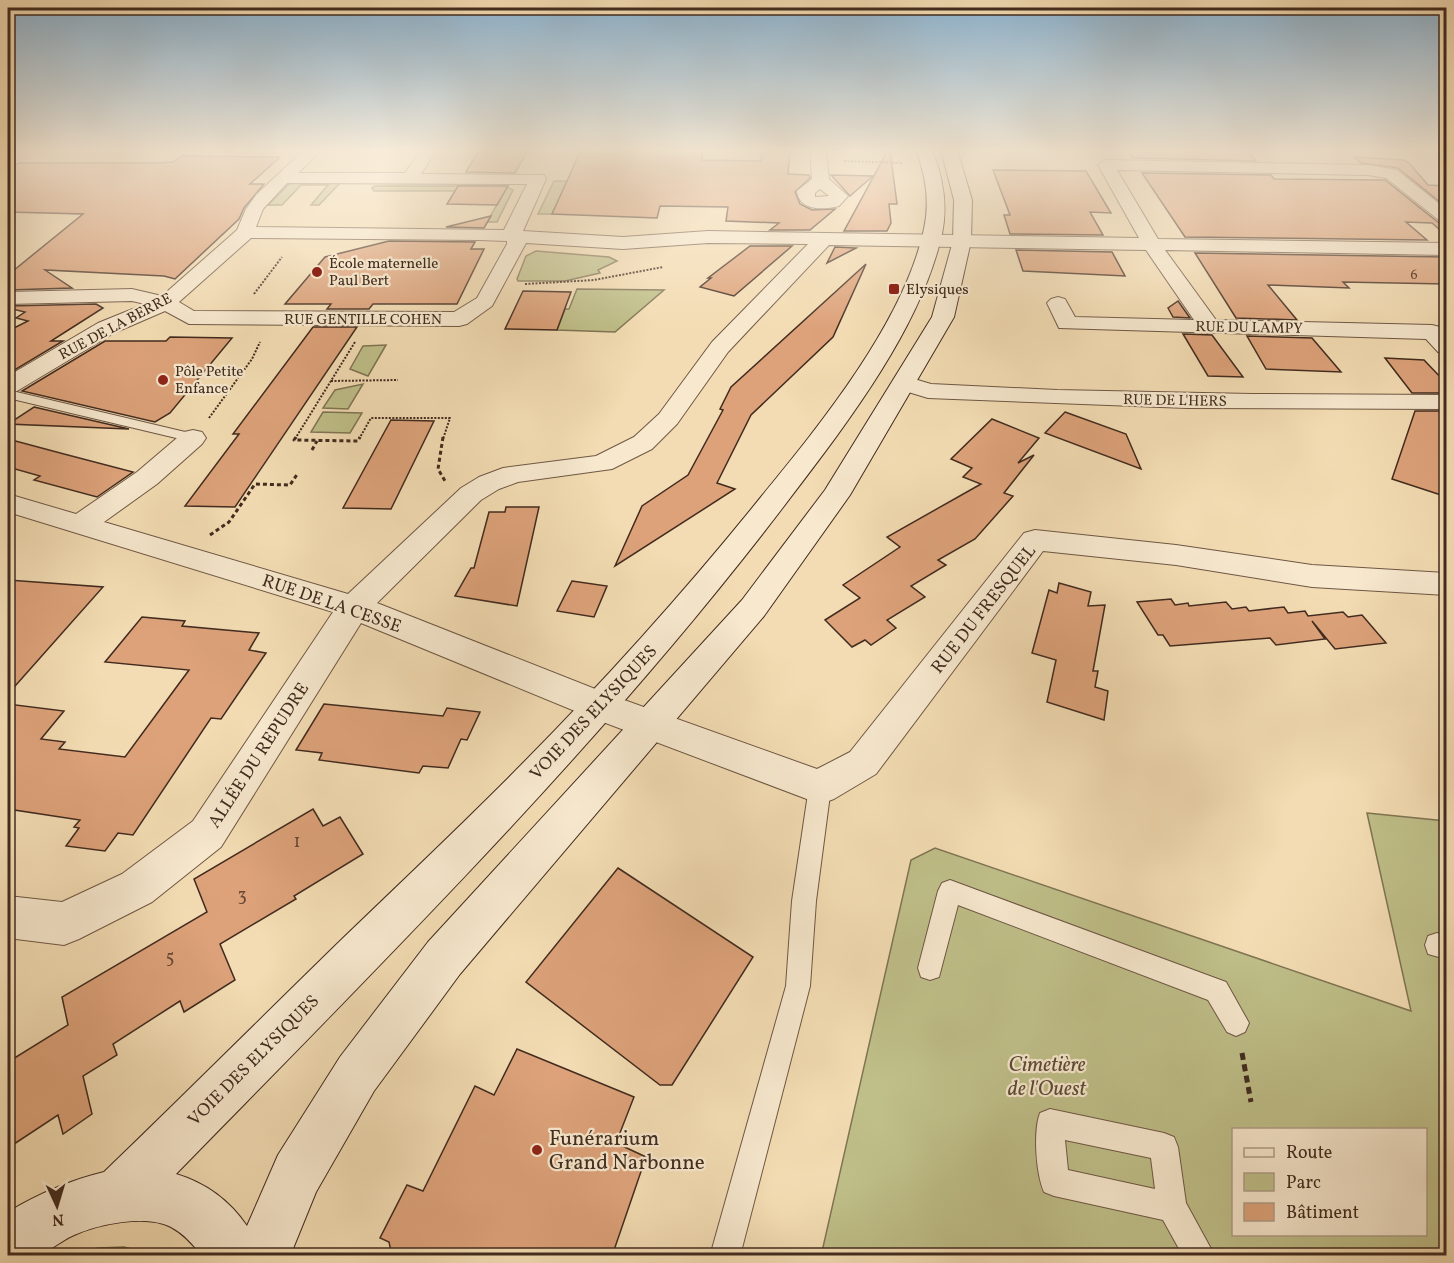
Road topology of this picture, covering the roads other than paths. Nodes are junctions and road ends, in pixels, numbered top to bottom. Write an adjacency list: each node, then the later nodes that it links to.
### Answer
1 (255, 209): 5 (street)
2 (523, 209): 6 (street, RUE GENTILLE COHEN)
3 (960, 209): 8 (street, VOIE DES ELYSIQUES)
4 (1132, 209): 9 (street)
5 (246, 232): 6 (street); 12 (street, RUE DE LA BERRE)
6 (514, 236): 7 (street); 12 (street, RUE GENTILLE COHEN)
7 (824, 238): 8 (street); 24 (street, ALLÉE DU REPUDRE)
8 (947, 241): 9 (street); 16 (street, VOIE DES ELYSIQUES); 25 (street, VOIE DES ELYSIQUES)
9 (1152, 244): 10 (street); 14 (street)
10 (1446, 249)
11 (8, 297): 12 (street, RUE GENTILLE COHEN)
12 (166, 303): 17 (street, RUE DE LA BERRE)
13 (1058, 303): 14 (street, RUE DU LAMPY)
14 (1209, 326): 15 (street, RUE DU LAMPY)
15 (1446, 347)
16 (904, 383): 19 (street, RUE DE L'HERS); 26 (street, VOIE DES ELYSIQUES)
17 (8, 386)
18 (8, 394): 20 (lane)
19 (1446, 402)
20 (192, 438): 22 (street)
21 (8, 503): 22 (street, RUE DE LA CESSE)
22 (81, 524): 24 (street, RUE DE LA CESSE)
23 (1446, 584): 27 (street, RUE DU FRESQUEL)
24 (354, 607): 25 (street, RUE DE LA CESSE); 28 (street, ALLÉE DU REPUDRE)
25 (600, 706): 26 (street, RUE DE LA CESSE); 31 (street, VOIE DES ELYSIQUES)
26 (650, 725): 27 (street); 35 (street, VOIE DES ELYSIQUES)
27 (820, 787): 36 (lane)
28 (8, 917)
29 (930, 968): 30 (lane)
30 (1236, 1023)
31 (118, 1196): 33 (street); 34 (street)
32 (1172, 1207): 37 (lane)
33 (11, 1240)
34 (234, 1256)
35 (262, 1256)
36 (726, 1256)
37 (1200, 1256)

